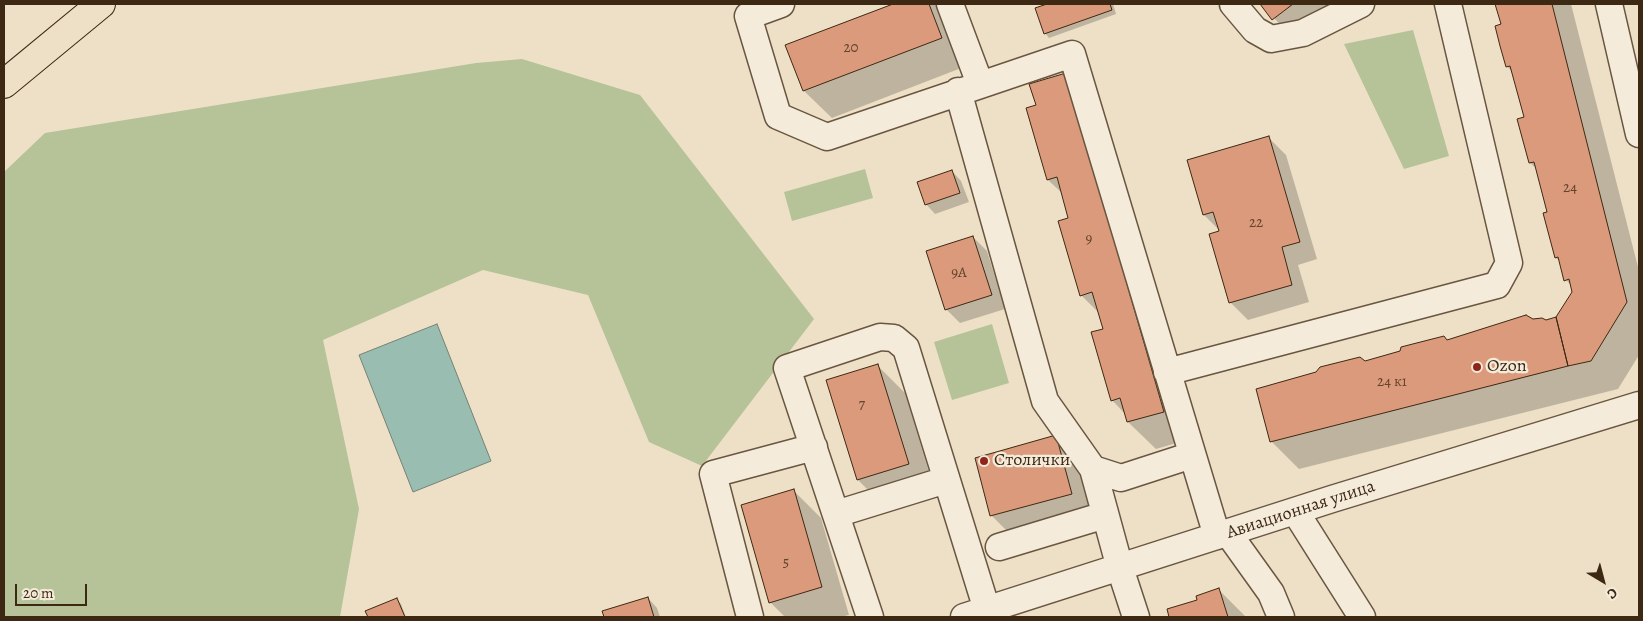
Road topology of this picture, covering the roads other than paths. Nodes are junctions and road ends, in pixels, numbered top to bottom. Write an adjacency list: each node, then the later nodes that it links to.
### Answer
1 (101, 4): 8 (main road)
2 (782, 4): 9 (street)
3 (950, 4): 9 (street)
4 (1233, 4): 5 (street)
5 (1361, 4)
6 (1448, 4): 11 (street)
7 (1609, 4): 10 (street)
8 (4, 84)
9 (969, 88): 11 (street); 15 (street)
10 (1639, 134)
11 (1167, 372): 14 (street)
12 (1639, 405): 17 (street, Авиационная улица)
13 (814, 447): 16 (street); 18 (street); 25 (street)
14 (1192, 456): 15 (street); 20 (street)
15 (1093, 469): 19 (street)
16 (946, 480): 18 (street); 24 (street)
17 (1295, 511): 20 (street, Авиационная улица); 29 (street)
18 (836, 514): 26 (street)
19 (1106, 515): 21 (street); 22 (street)
20 (1222, 535): 22 (street, Авиационная улица); 28 (street)
21 (999, 547)
22 (1120, 568): 23 (street, Авиационная улица); 27 (street)
23 (1023, 608): 24 (street, Авиационная улица)
24 (975, 614)
25 (750, 617)
26 (870, 617)
27 (1136, 617)
28 (1281, 617)
29 (1362, 617)

